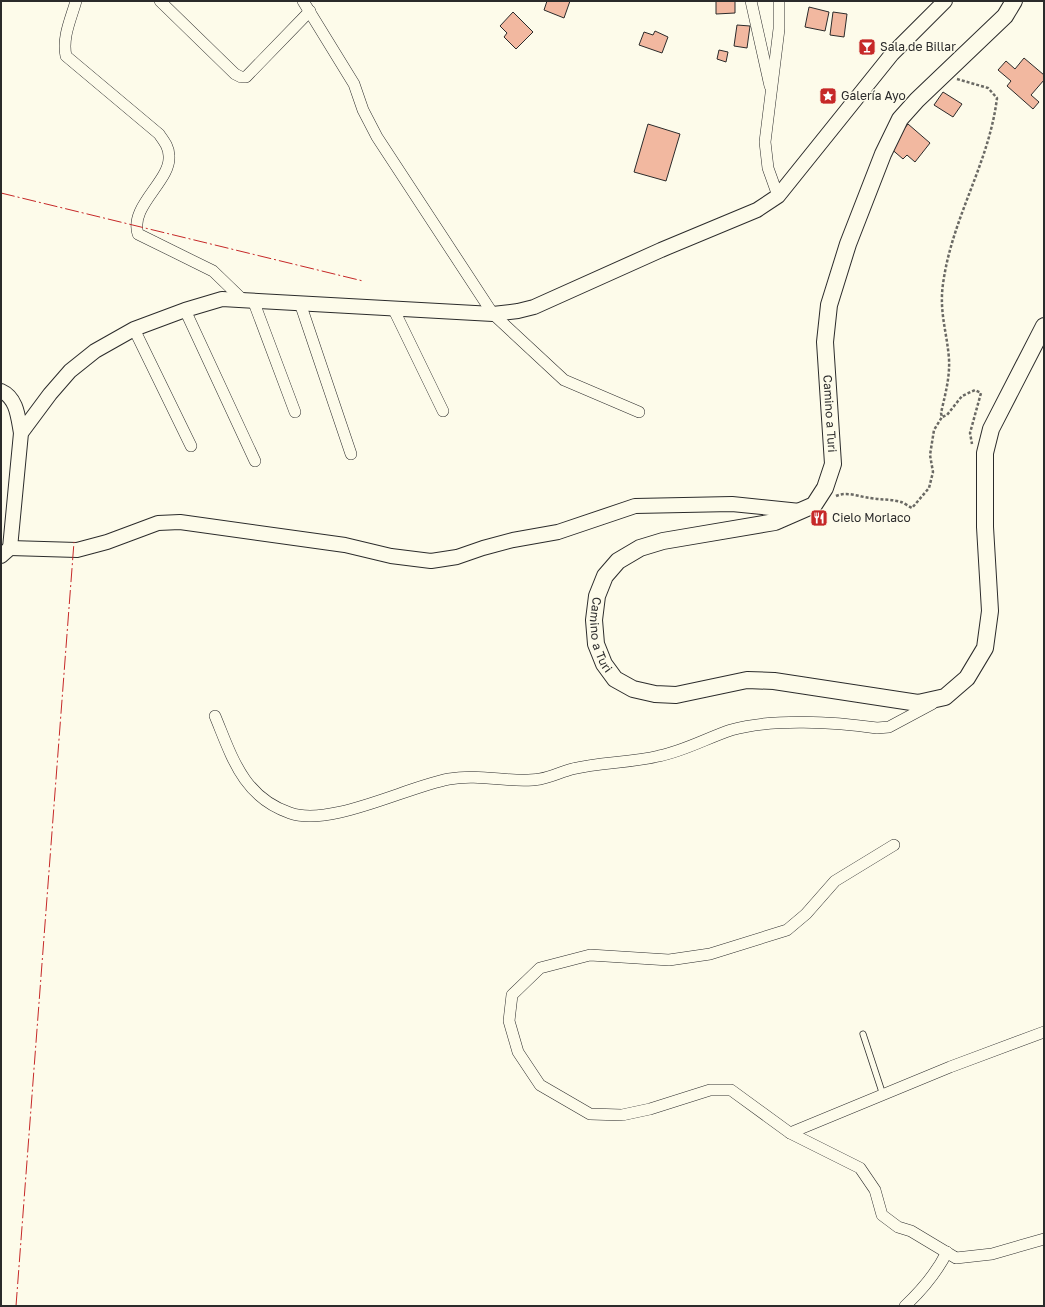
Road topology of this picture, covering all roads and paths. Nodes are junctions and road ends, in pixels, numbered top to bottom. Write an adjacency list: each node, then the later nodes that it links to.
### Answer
1 (76, 1): 12 (street)
2 (160, 1): 8 (street)
3 (303, 1): 8 (street)
4 (751, 1): 10 (street)
5 (779, 1): 10 (street)
6 (945, 1): 11 (street)
7 (1014, 1): 9 (main road, Camino a Turi)
8 (310, 11): 16 (street)
9 (943, 76): 23 (path); 30 (main road, Camino a Turi)
10 (772, 94): 11 (street)
11 (778, 196): 16 (street)
12 (247, 299): 13 (street); 15 (street); 21 (street)
13 (300, 303): 14 (street); 27 (street)
14 (393, 308): 16 (street); 20 (street)
15 (185, 310): 18 (street); 28 (street)
16 (493, 314): 22 (street)
17 (1044, 326): 32 (main road, Camino a Turi)
18 (134, 329): 24 (street); 25 (street)
19 (1, 391): 24 (street)
20 (443, 411)
21 (295, 412)
22 (639, 412)
23 (942, 418): 26 (path); 29 (path)
24 (21, 433): 31 (street)
25 (191, 446)
26 (973, 449)
27 (351, 454)
28 (254, 461)
29 (834, 497)
30 (800, 511): 31 (street); 32 (main road, Camino a Turi)
31 (5, 552)
32 (945, 697): 33 (street)
33 (215, 716)
34 (894, 845): 38 (street)
35 (1044, 1032): 37 (street)
36 (863, 1034): 37 (lane)
37 (883, 1095): 38 (street)
38 (790, 1133): 40 (street)
39 (1044, 1239): 40 (street)
40 (947, 1252): 41 (street)
41 (905, 1306)

